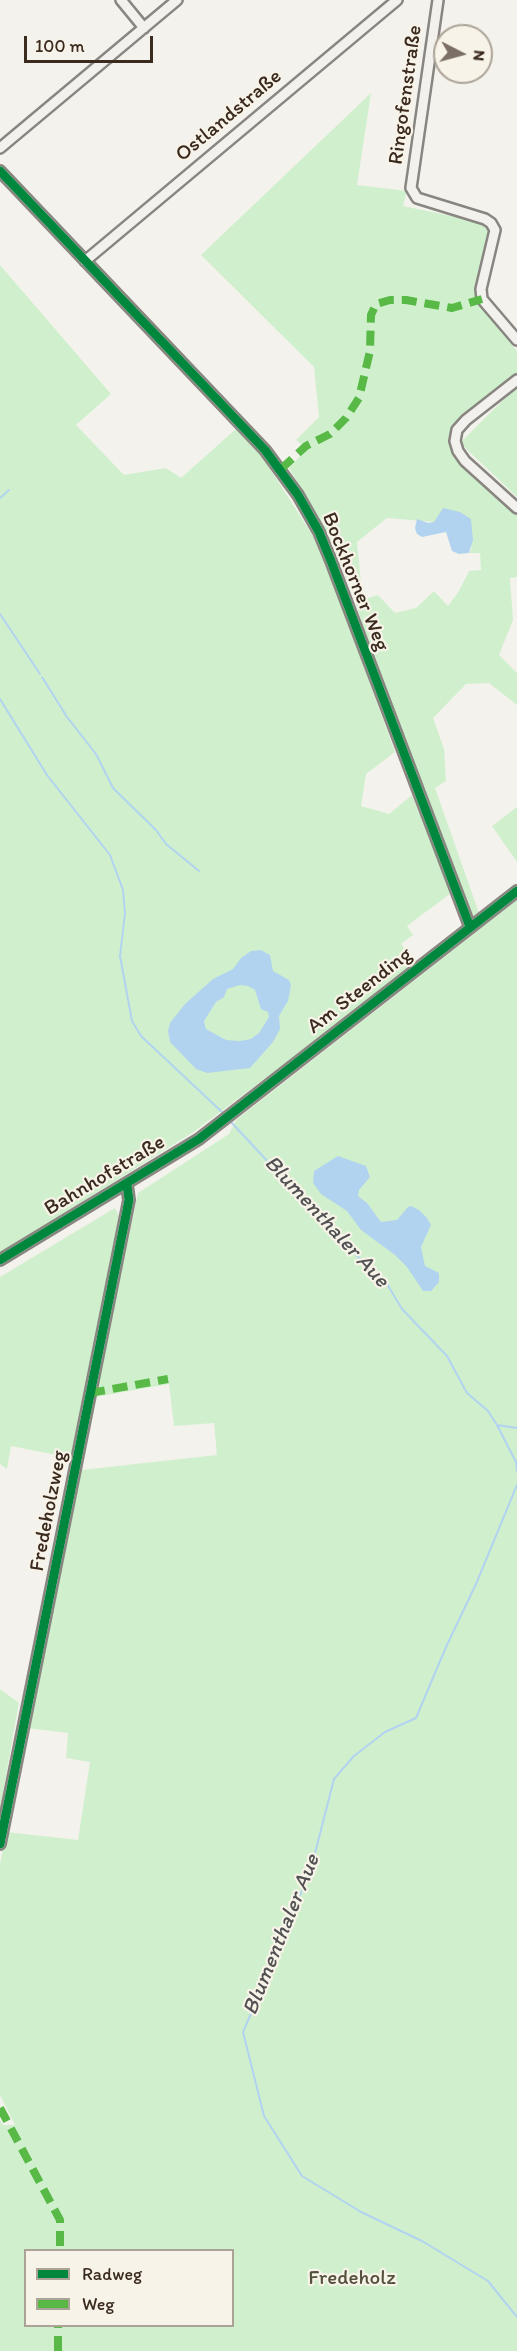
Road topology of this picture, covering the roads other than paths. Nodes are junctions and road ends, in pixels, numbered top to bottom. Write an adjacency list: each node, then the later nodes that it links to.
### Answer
1 (120, 0): 5 (street)
2 (177, 0): 5 (street)
3 (397, 0): 8 (street, Ostlandstraße)
4 (438, 0): 9 (street, Ringofenstraße)
5 (144, 28): 6 (street)
6 (0, 148)
7 (0, 171): 8 (street, Bockhorner Weg)
8 (85, 261): 13 (street, Bockhorner Weg)
9 (517, 340)
10 (517, 380): 11 (street)
11 (517, 508)
12 (517, 891): 13 (street, Am Steending)
13 (470, 927): 14 (street, Am Steending)
14 (226, 1119): 15 (street, Bahnhofstraße)
15 (127, 1185): 16 (street, Bahnhofstraße); 17 (street, Fredeholzweg)
16 (0, 1260)
17 (0, 1844)

